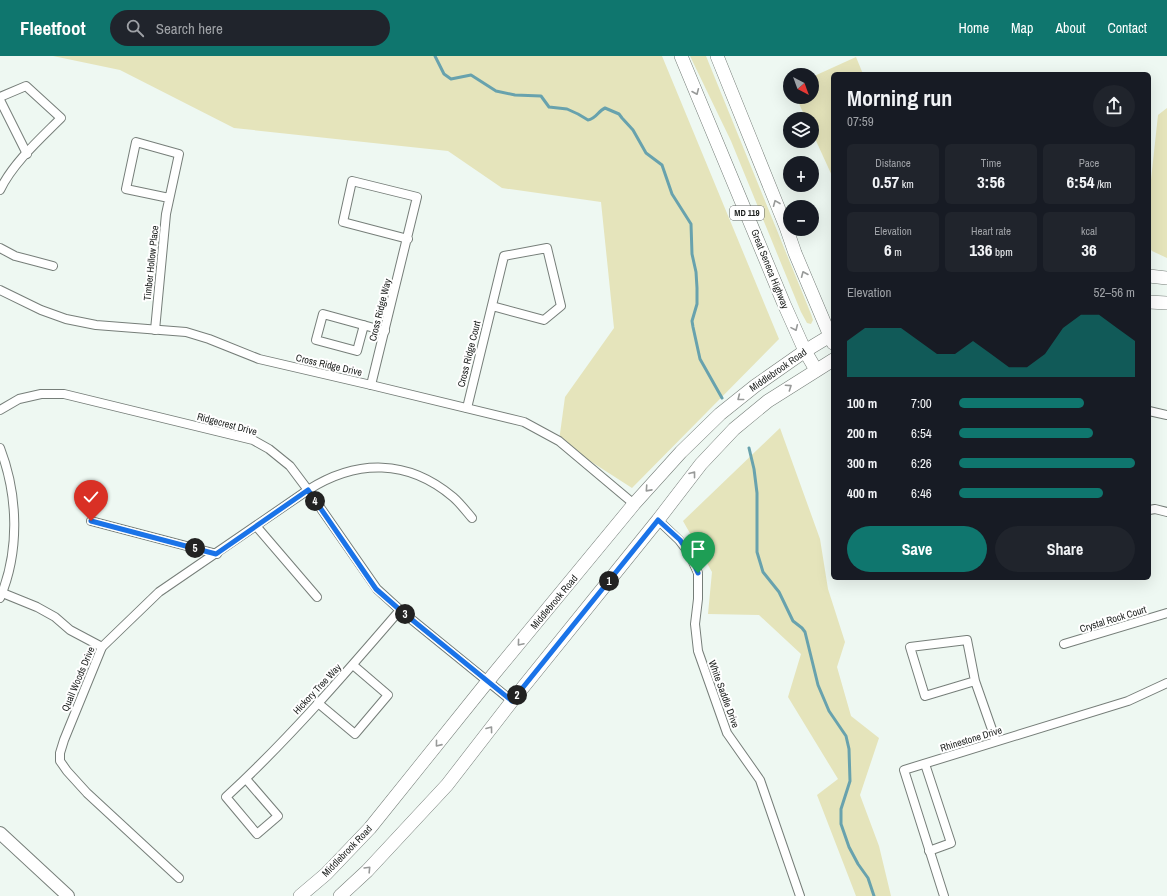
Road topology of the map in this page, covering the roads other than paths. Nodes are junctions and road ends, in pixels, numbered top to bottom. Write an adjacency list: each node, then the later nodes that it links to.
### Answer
1 (681, 56): 21 (main road, Great Seneca Highway / MD 119, one-way to 21)
2 (717, 56): 19 (main road, MD 119, one-way to 2)
3 (0, 98): 4 (street); 4 (street)
4 (26, 154): 5 (street)
5 (0, 190)
6 (170, 198): 6 (street, Timber Hollow Place); 17 (street, Timber Hollow Place)
7 (408, 239): 7 (street, Cross Ridge Way); 18 (street, Cross Ridge Way)
8 (0, 248): 9 (street)
9 (53, 266)
10 (1151, 276): 11 (main road)
11 (1167, 278)
12 (0, 290): 17 (street, Cross Ridge Drive)
13 (1151, 302): 14 (main road)
14 (1167, 303)
15 (492, 306): 15 (street, Cross Ridge Court); 25 (street, Cross Ridge Court)
16 (364, 325): 16 (street); 18 (street)
17 (155, 330): 24 (street, Cross Ridge Drive)
18 (385, 331): 24 (street, Cross Ridge Way)
19 (831, 336)
20 (831, 338): 21 (main road, Middlebrook Road)
21 (805, 351): 23 (main road, Great Seneca Highway / MD 119); 31 (main road, Middlebrook Road, one-way to 31)
22 (831, 361): 23 (main road, Middlebrook Road)
23 (816, 370): 35 (main road, Middlebrook Road, one-way to 23)
24 (371, 385): 25 (street, Cross Ridge Drive)
25 (467, 408): 31 (street, Cross Ridge Drive)
26 (0, 410): 30 (street, Ridgecrest Drive)
27 (1151, 411): 28 (street)
28 (1167, 415)
29 (0, 448): 39 (street)
30 (308, 490): 34 (street, Quail Woods Drive); 37 (street, Quail Woods Drive); 41 (street, Ridgecrest Drive)
31 (634, 504): 46 (main road, Middlebrook Road, one-way to 46)
32 (1151, 510): 33 (street)
33 (1167, 512)
34 (472, 518)
35 (658, 520): 49 (main road, Middlebrook Road); 60 (street, White Saddle Drive)
36 (91, 521): 38 (street)
37 (256, 527): 38 (street, Quail Woods Drive); 40 (street)
38 (216, 554): 44 (street, Quail Woods Drive)
39 (1, 594): 44 (street)
40 (317, 597)
41 (400, 610): 45 (street, Hickory Tree Way); 46 (street, Ridgecrest Drive)
42 (1167, 612): 43 (street, Crystal Rock Court)
43 (1064, 644)
44 (102, 647): 56 (street, Quail Woods Drive)
45 (353, 665): 50 (street, Hickory Tree Way); 50 (street)
46 (488, 681): 49 (street, Ridgecrest Drive); 58 (main road, Middlebrook Road, one-way to 58)
47 (975, 681): 47 (street); 51 (street)
48 (1167, 683): 51 (street, Rhinestone Drive)
49 (512, 701): 59 (main road, Middlebrook Road, one-way to 49)
50 (318, 703): 53 (street, Hickory Tree Way)
51 (996, 741): 52 (street, Rhinestone Drive)
52 (925, 764): 55 (street); 55 (street, Rhinestone Drive)
53 (246, 779): 53 (street, Hickory Tree Way)
54 (0, 833): 57 (street)
55 (929, 851): 61 (street, Rhinestone Drive)
56 (179, 878)
57 (68, 896)
58 (300, 896)
59 (340, 896)
60 (800, 896)
61 (944, 896)

